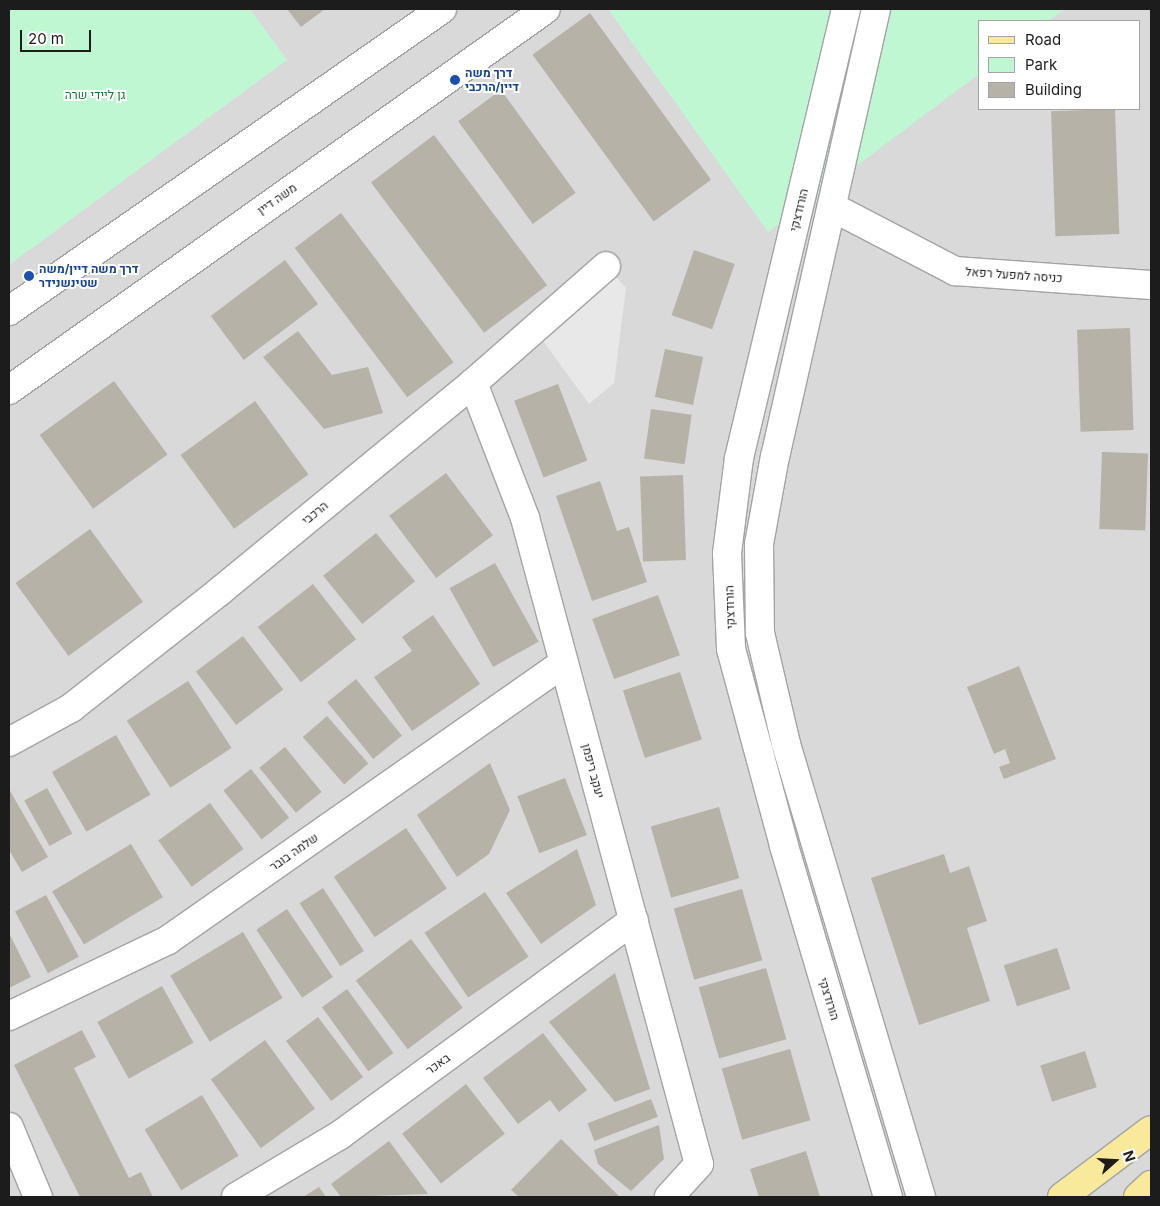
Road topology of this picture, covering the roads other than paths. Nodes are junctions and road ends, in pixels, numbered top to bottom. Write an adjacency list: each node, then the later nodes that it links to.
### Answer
1 (442, 9): 8 (street)
2 (546, 9): 10 (street, משה דיין)
3 (846, 9): 21 (street, הורודצקי)
4 (876, 9): 5 (street)
5 (832, 207): 7 (street, כניסה למפעל רפאל); 22 (street)
6 (606, 266): 9 (street, הרכבי)
7 (1151, 285)
8 (9, 311)
9 (473, 382): 11 (street, יעקב ריפמן); 12 (street, הרכבי)
10 (9, 390)
11 (564, 663): 13 (street, יעקב ריפמן); 14 (street, שלמה בובר)
12 (9, 742)
13 (634, 920): 19 (street, באכר); 20 (street, יעקב ריפמן)
14 (9, 1016)
15 (9, 1127): 18 (street)
16 (1151, 1130): 23 (main road)
17 (1151, 1185): 24 (main road)
18 (38, 1197)
19 (236, 1197)
20 (669, 1197)
21 (888, 1197)
22 (921, 1197)
23 (1062, 1197)
24 (1138, 1197)

